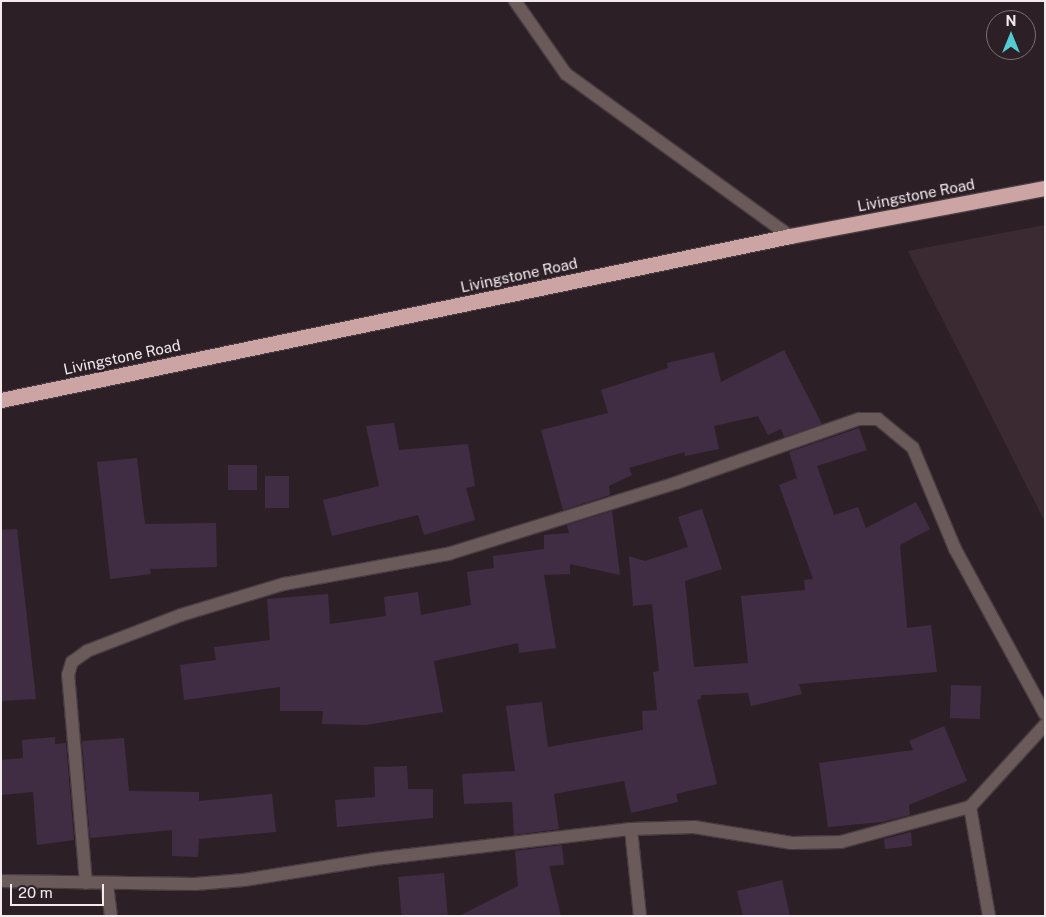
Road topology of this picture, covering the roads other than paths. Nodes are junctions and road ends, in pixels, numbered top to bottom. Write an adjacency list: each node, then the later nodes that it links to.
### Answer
1 (515, 1): 3 (street)
2 (1045, 188): 3 (highway, Livingstone Road)
3 (790, 236): 4 (highway, Livingstone Road)
4 (1, 400)
5 (1045, 714): 10 (street)
6 (1045, 725): 7 (street)
7 (970, 807): 8 (street); 14 (street)
8 (631, 829): 11 (street); 13 (street)
9 (1, 881): 10 (street)
10 (86, 883): 11 (street)
11 (107, 884): 12 (street)
12 (111, 916)
13 (640, 916)
14 (989, 916)

